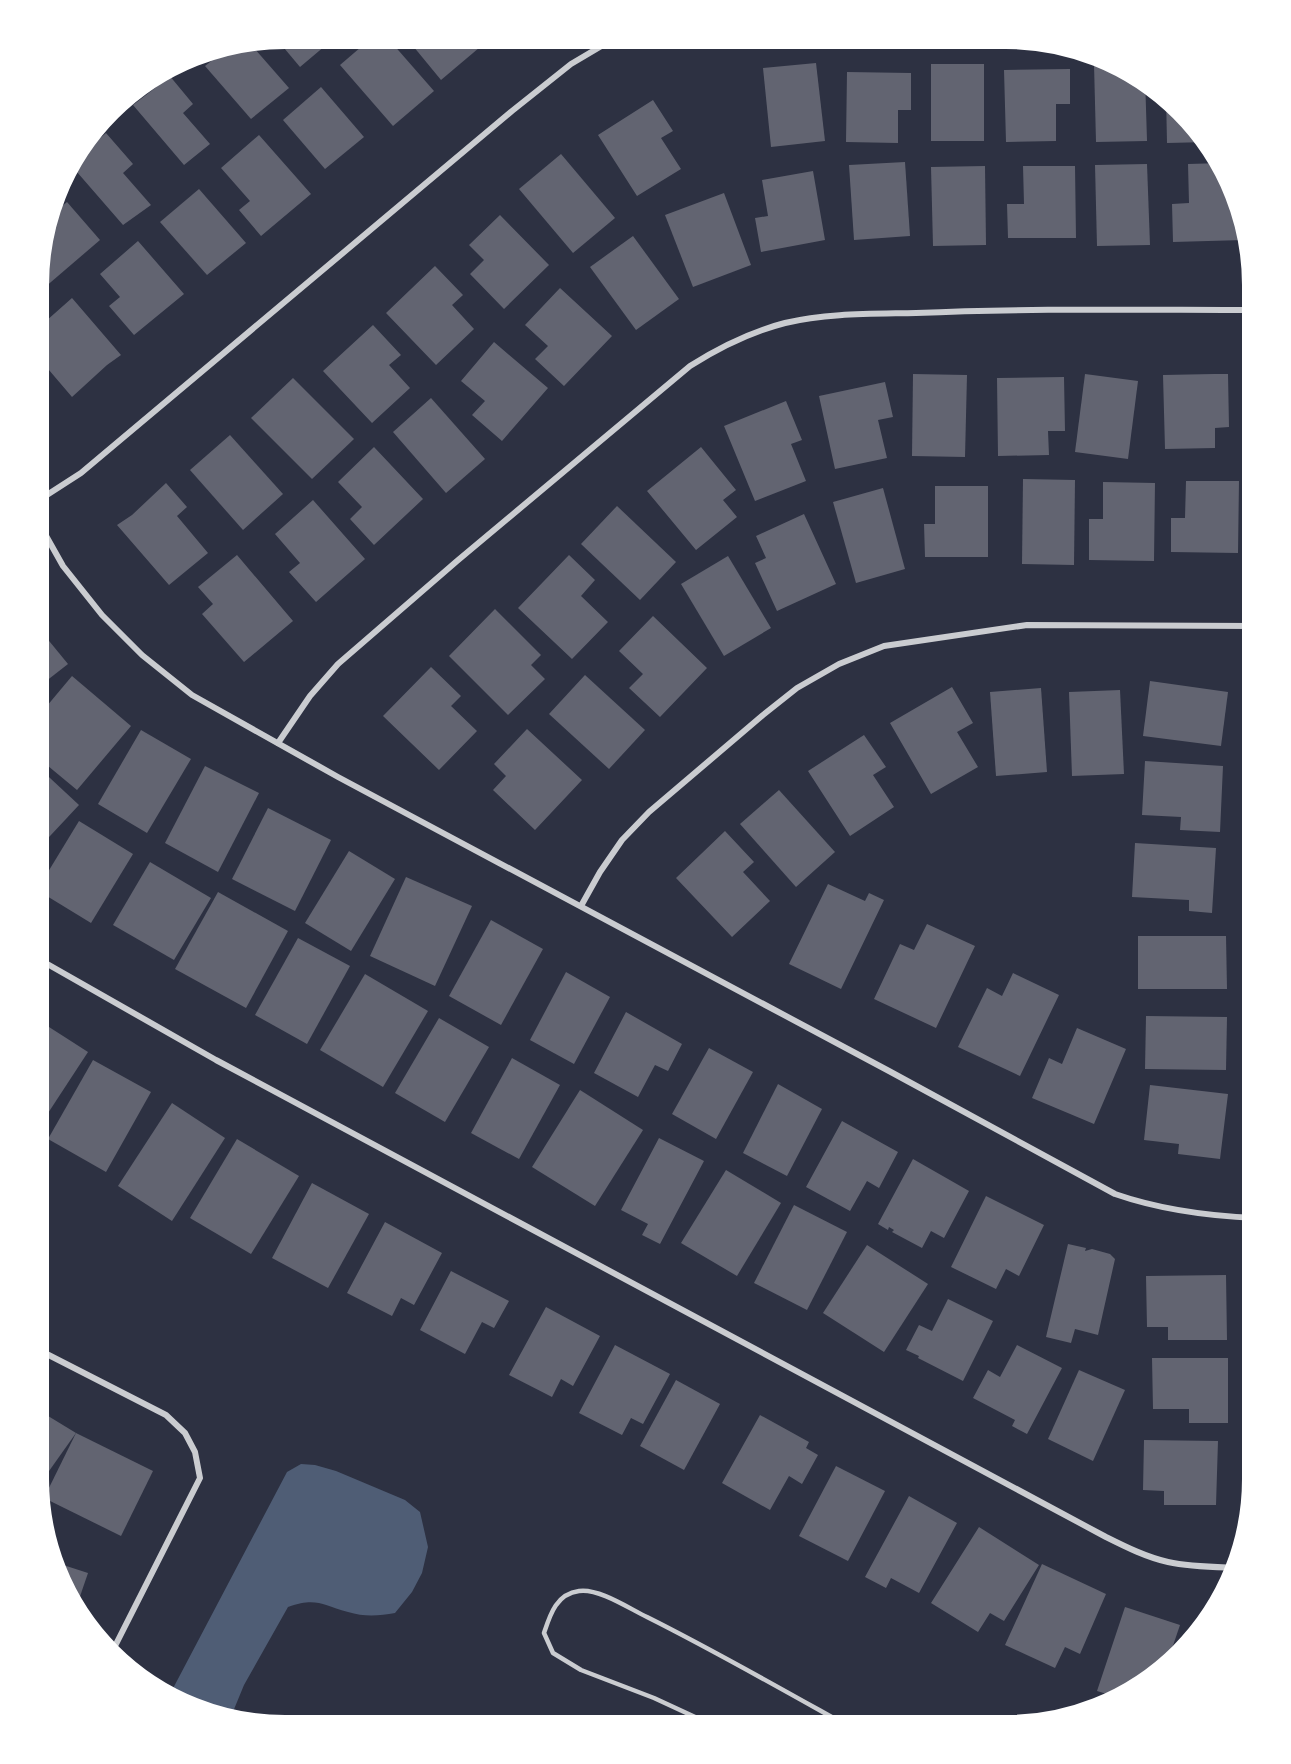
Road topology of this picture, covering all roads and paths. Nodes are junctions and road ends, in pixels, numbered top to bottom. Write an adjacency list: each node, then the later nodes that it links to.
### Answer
1 (604, 45): 3 (street)
2 (1246, 310): 6 (street)
3 (45, 496)
4 (45, 534): 6 (street)
5 (1246, 626): 7 (street)
6 (278, 743): 7 (street)
7 (581, 906): 9 (street)
8 (45, 963): 11 (street)
9 (1246, 1218)
10 (45, 1353): 12 (street)
11 (1229, 1568)
12 (114, 1648)
13 (700, 1719): 14 (lane)
14 (835, 1719)

